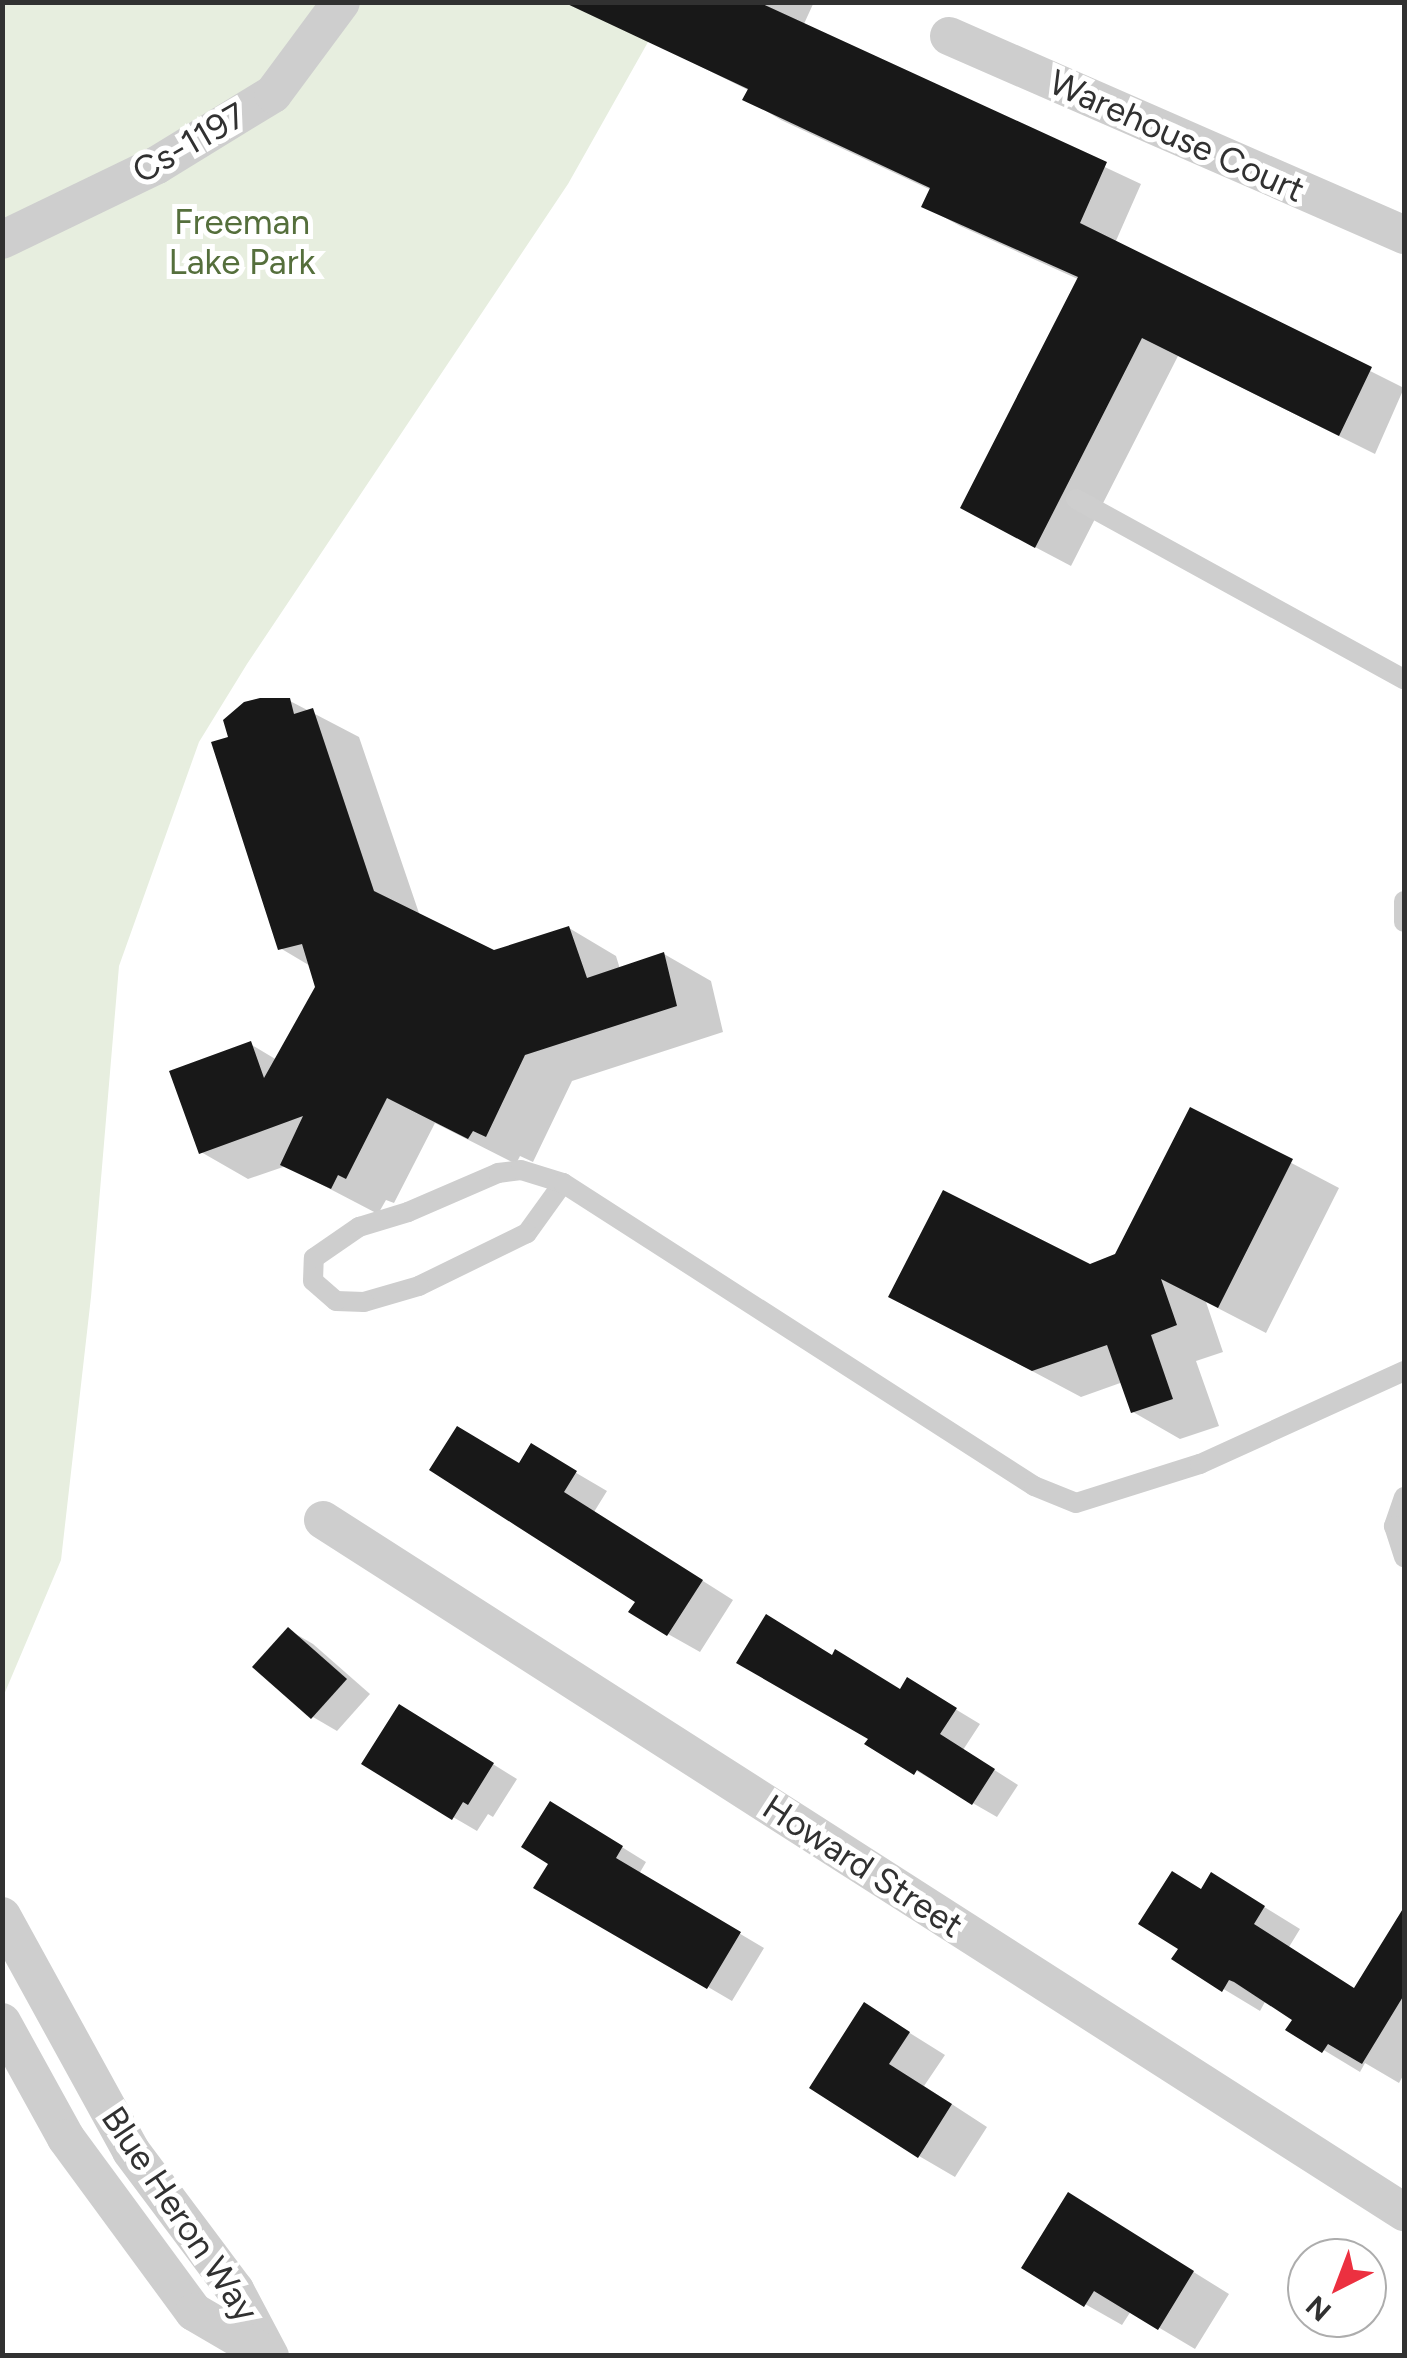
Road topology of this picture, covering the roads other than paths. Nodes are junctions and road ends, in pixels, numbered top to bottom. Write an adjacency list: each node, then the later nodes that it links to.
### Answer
1 (341, 2): 4 (street, Cs-1197)
2 (949, 36): 3 (street, Warehouse Court)
3 (1404, 235)
4 (2, 240)
5 (1076, 499): 6 (lane)
6 (1404, 679)
7 (1404, 901): 8 (lane)
8 (1404, 922)
9 (563, 1184): 9 (lane); 10 (lane)
10 (1404, 1371)
11 (1404, 1496): 13 (lane)
12 (323, 1520): 16 (street, Howard Street)
13 (1404, 1557)
14 (2, 1916): 17 (street, Blue Heron Way)
15 (2, 2022): 17 (street, Blue Heron Way)
16 (1404, 2212)
17 (270, 2356)

